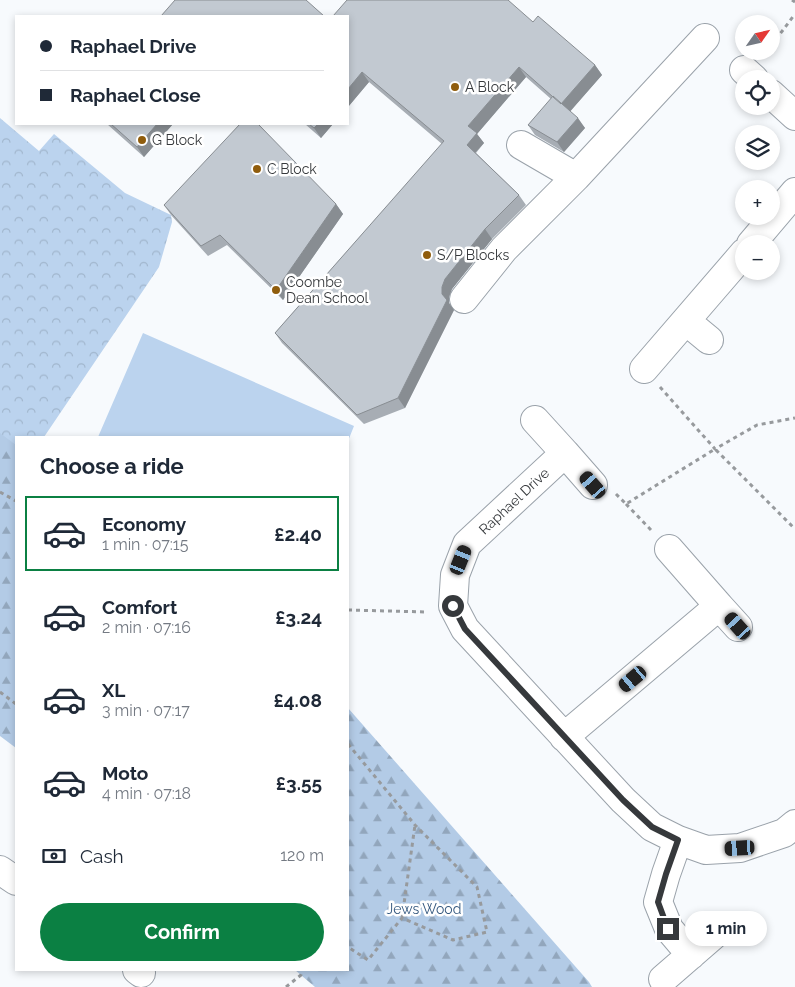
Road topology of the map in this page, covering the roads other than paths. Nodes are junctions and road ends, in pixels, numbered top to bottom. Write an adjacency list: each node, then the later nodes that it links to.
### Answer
1 (705, 38): 5 (street)
2 (780, 102): 3 (street)
3 (795, 116)
4 (520, 146): 5 (street)
5 (576, 177): 9 (street)
6 (795, 192): 7 (street)
7 (759, 235)
8 (735, 263): 10 (street)
9 (464, 299)
10 (686, 320): 11 (street); 12 (street)
11 (709, 340)
12 (644, 369)
13 (535, 420): 14 (street)
14 (565, 453): 15 (street); 19 (street, Raphael Drive)
15 (593, 485)
16 (669, 549): 17 (street)
17 (719, 606): 18 (street); 19 (street)
18 (738, 626)
19 (564, 738): 21 (street)
20 (791, 834): 21 (street)
21 (678, 840): 25 (street)
22 (0, 870): 23 (street)
23 (15, 880)
24 (715, 934): 25 (street)
25 (691, 955): 26 (street)
26 (663, 979)

